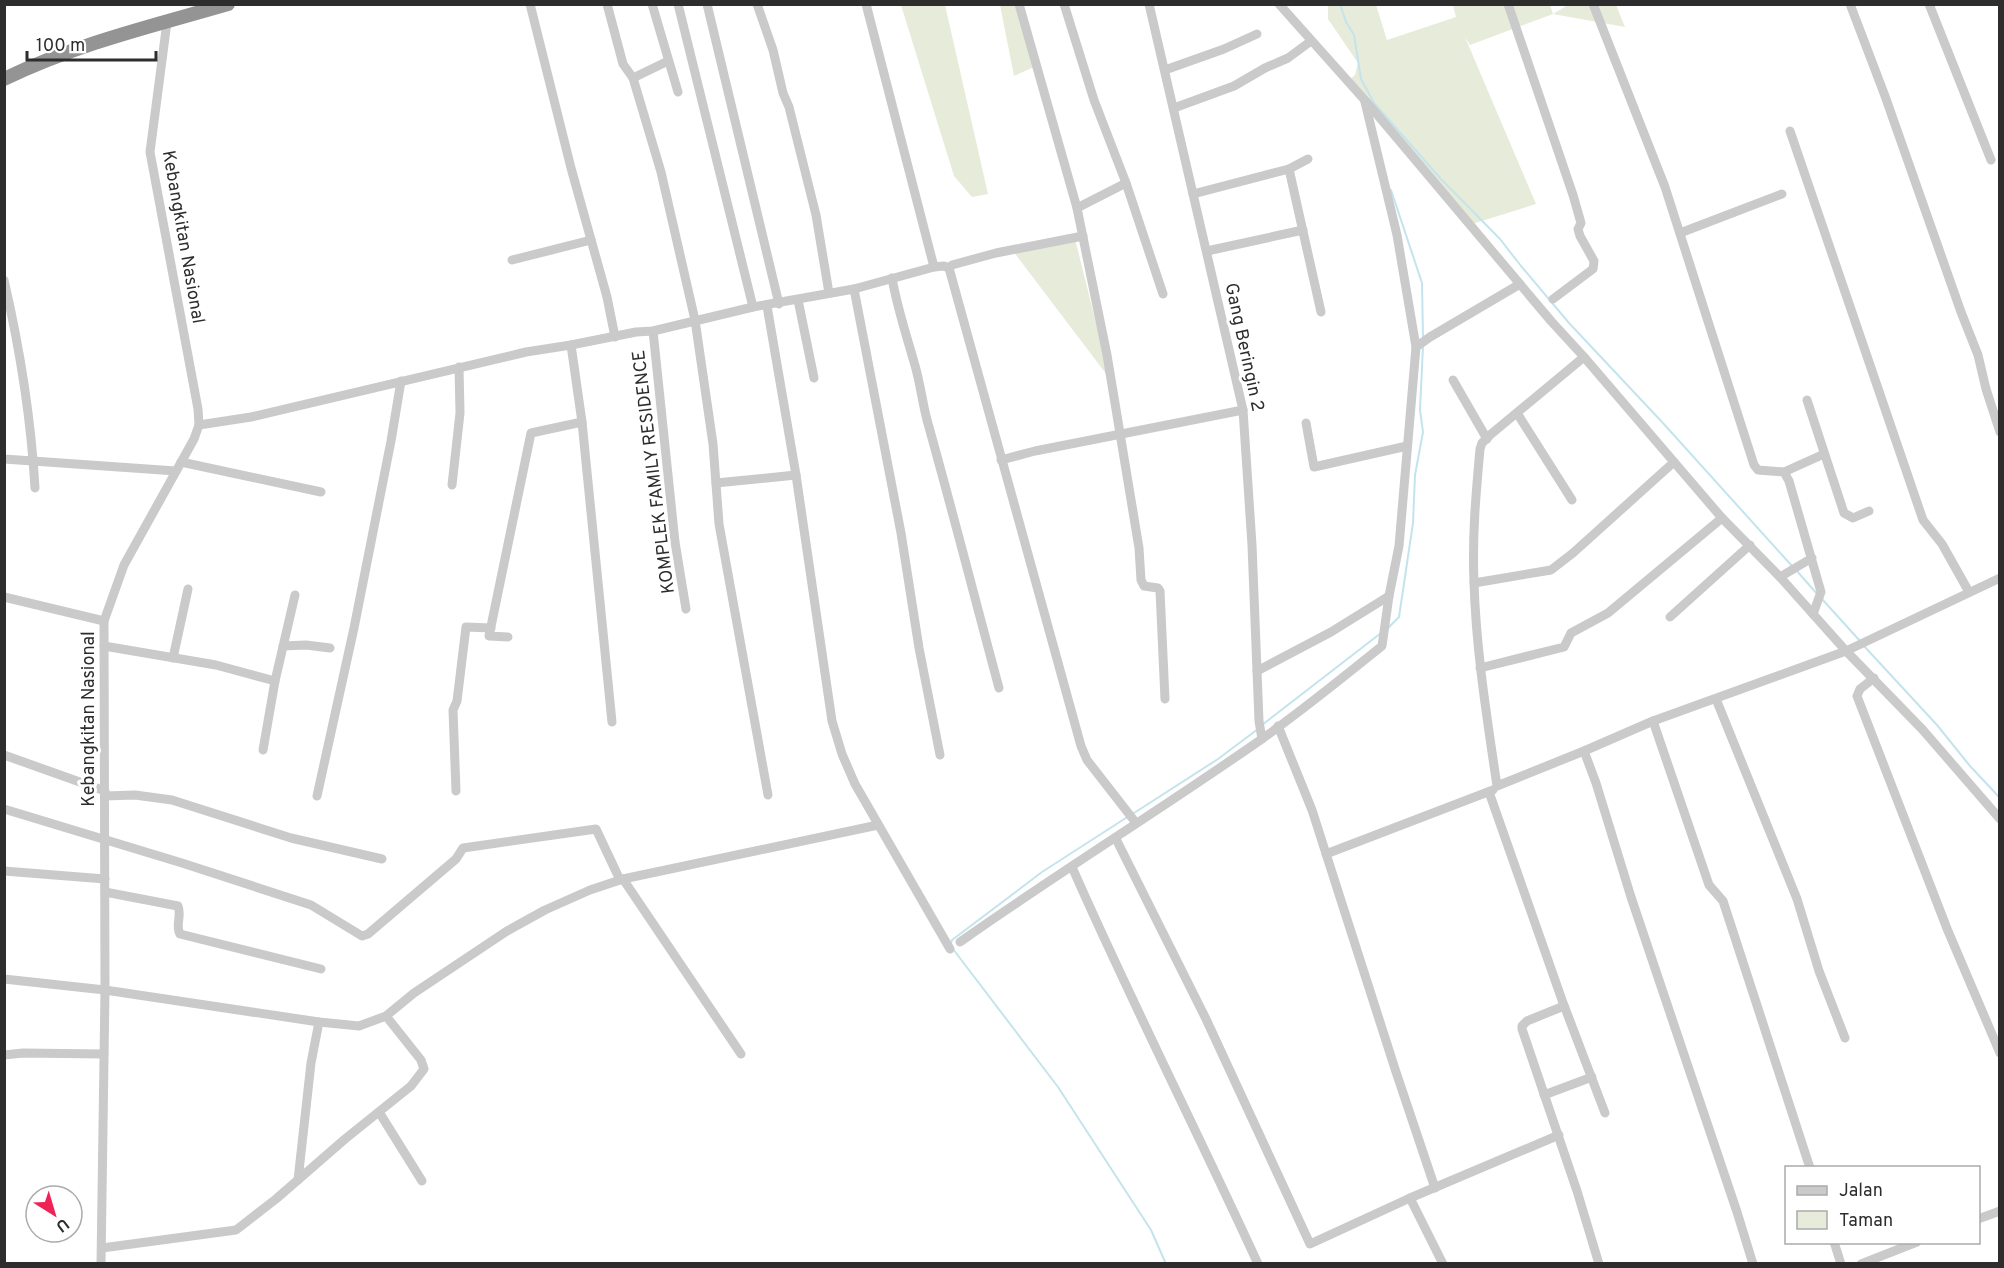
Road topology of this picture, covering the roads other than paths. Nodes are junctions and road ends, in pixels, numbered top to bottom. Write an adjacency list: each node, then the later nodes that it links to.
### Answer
1 (228, 4): 17 (highway)
2 (530, 4): 38 (street)
3 (607, 4): 22 (street)
4 (652, 4): 20 (street)
5 (678, 4): 53 (street)
6 (707, 4): 51 (street)
7 (757, 4): 47 (street)
8 (866, 4): 41 (street)
9 (1020, 4): 34 (street)
10 (1064, 4): 31 (street)
11 (1149, 4): 21 (street, Gang Beringin 2)
12 (1279, 4): 19 (street)
13 (1508, 4): 49 (street)
14 (1593, 4): 36 (street)
15 (1850, 4): 71 (street)
16 (1929, 4): 29 (street)
17 (167, 22): 23 (highway); 70 (street, Kebangkitan Nasional)
18 (1257, 34): 21 (street)
19 (1311, 41): 25 (street); 26 (street)
20 (669, 61): 22 (street); 24 (street)
21 (1165, 70): 26 (street, Gang Beringin 2)
22 (633, 78): 55 (street)
23 (4, 79)
24 (678, 92)
25 (1367, 103): 45 (street); 59 (street)
26 (1174, 108): 32 (street, Gang Beringin 2)
27 (1790, 131): 96 (street)
28 (1308, 159): 30 (street)
29 (1991, 160)
30 (1289, 169): 32 (street); 35 (street)
31 (1126, 183): 34 (street); 48 (street)
32 (1193, 194): 39 (street, Gang Beringin 2)
33 (1782, 194): 36 (street)
34 (1077, 208): 37 (street)
35 (1303, 230): 39 (street); 54 (street)
36 (1680, 233): 81 (street)
37 (1083, 236): 42 (street); 72 (street)
38 (591, 240): 40 (street); 57 (street)
39 (1207, 251): 66 (street, Gang Beringin 2)
40 (512, 260)
41 (934, 267): 42 (street); 43 (street)
42 (949, 268): 77 (street)
43 (892, 278): 46 (street); 115 (street)
44 (4, 280): 78 (street)
45 (1520, 284): 59 (street); 60 (street)
46 (854, 289): 47 (street); 125 (street)
47 (830, 293): 50 (street)
48 (1163, 294)
49 (1553, 299)
50 (798, 300): 51 (street); 62 (street)
51 (779, 304): 52 (street)
52 (767, 306): 53 (street); 82 (street)
53 (753, 307): 55 (street)
54 (1321, 312)
55 (695, 320): 56 (street); 83 (street)
56 (653, 331): 57 (street); 100 (street, KOMPLEK FAMILY RESIDENCE)
57 (615, 337): 58 (street)
58 (571, 345): 61 (street); 68 (street)
59 (1417, 346): 74 (street)
60 (1584, 357): 67 (street); 79 (street)
61 (459, 368): 64 (street); 84 (street)
62 (814, 378)
63 (1453, 380): 73 (street)
64 (401, 381): 70 (street); 130 (street)
65 (1807, 400): 75 (street)
66 (1244, 410): 72 (street); 112 (street, Gang Beringin 2)
67 (1517, 413): 73 (street); 87 (street)
68 (582, 422): 104 (street); 119 (street)
69 (1306, 423): 74 (street)
70 (199, 425): 80 (street, Kebangkitan Nasional)
71 (2000, 432)
72 (1120, 434): 77 (street); 116 (street)
73 (1487, 439): 94 (street)
74 (1407, 446): 98 (street)
75 (1824, 454): 81 (street); 88 (street)
76 (4, 459): 78 (street)
77 (1000, 460): 133 (street)
78 (33, 461): 80 (street); 85 (street)
79 (1674, 462): 89 (street); 94 (street)
80 (179, 467): 86 (street); 103 (street, Kebangkitan Nasional)
81 (1784, 471): 91 (street)
82 (796, 475): 83 (street); 134 (street)
83 (716, 483): 129 (street)
84 (452, 485)
85 (35, 488)
86 (321, 492)
87 (1572, 500)
88 (1869, 511)
89 (1722, 518): 90 (street); 111 (street)
90 (1750, 545): 92 (street); 102 (street)
91 (1812, 558): 92 (street); 101 (street)
92 (1780, 577): 101 (street)
93 (2000, 578): 96 (street)
94 (1474, 583): 111 (street)
95 (188, 589): 110 (street)
96 (1968, 592): 109 (street)
97 (295, 596): 106 (street)
98 (1389, 596): 112 (street); 120 (street)
99 (4, 597): 103 (street)
100 (686, 609)
101 (1813, 614): 109 (street)
102 (1670, 617)
103 (104, 621): 107 (street, Kebangkitan Nasional)
104 (491, 628): 105 (street); 127 (street)
105 (508, 637)
106 (283, 645): 108 (street); 114 (street)
107 (104, 646): 110 (street); 128 (street, Kebangkitan Nasional)
108 (330, 648)
109 (1846, 651): 113 (street); 117 (street)
110 (173, 658): 114 (street)
111 (1480, 668): 126 (street)
112 (1257, 671): 121 (street, Gang Beringin 2)
113 (1874, 678): 132 (street); 153 (street)
114 (275, 681): 122 (street)
115 (999, 688)
116 (1166, 699)
117 (1716, 699): 118 (street); 152 (street)
118 (1653, 721): 123 (street); 162 (street)
119 (612, 722)
120 (1278, 726): 121 (street); 137 (street)
121 (1261, 736): 133 (street)
122 (262, 750)
123 (1584, 751): 126 (street); 178 (street)
124 (4, 755): 128 (street)
125 (939, 755)
126 (1493, 789): 137 (street); 149 (street)
127 (456, 791)
128 (105, 794): 136 (street, Kebangkitan Nasional); 138 (street)
129 (768, 795)
130 (317, 796)
131 (4, 809): 136 (street)
132 (2000, 819)
133 (1135, 821): 135 (street)
134 (878, 825): 142 (street); 145 (street)
135 (1116, 839): 139 (street); 166 (street)
136 (105, 840): 141 (street, Kebangkitan Nasional); 142 (street)
137 (1326, 854): 165 (street)
138 (382, 859)
139 (1072, 867): 144 (street); 175 (street)
140 (4, 871): 141 (street)
141 (105, 879): 143 (street, Kebangkitan Nasional)
142 (622, 880): 150 (street); 155 (street)
143 (105, 892): 146 (street); 148 (street, Kebangkitan Nasional)
144 (960, 942)
145 (950, 949)
146 (321, 969)
147 (4, 979): 148 (street)
148 (105, 990): 151 (street); 154 (street, Kebangkitan Nasional)
149 (1564, 1006): 157 (street); 158 (street)
150 (386, 1016): 151 (street); 159 (street)
151 (319, 1022): 163 (street)
152 (1845, 1038)
153 (2000, 1053)
154 (104, 1054): 156 (street); 171 (street, Kebangkitan Nasional)
155 (741, 1054)
156 (4, 1055)
157 (1592, 1077): 158 (street); 160 (street)
158 (1544, 1095): 161 (street)
159 (379, 1112): 163 (street); 164 (street)
160 (1605, 1113)
161 (1558, 1135): 165 (street); 177 (street)
162 (1810, 1166)
163 (298, 1180): 171 (street)
164 (422, 1181)
165 (1435, 1188): 166 (street)
166 (1410, 1198): 173 (street)
167 (2000, 1211): 168 (street)
168 (1980, 1218)
169 (1835, 1244): 179 (street)
170 (1912, 1244): 172 (street)
171 (102, 1248): 174 (street, Kebangkitan Nasional)
172 (1888, 1253): 180 (street); 181 (street)
173 (1442, 1261): 176 (street)
174 (101, 1263)
175 (1258, 1263)
176 (1431, 1263)
177 (1599, 1263)
178 (1753, 1263)
179 (1841, 1263)
180 (1861, 1263)
181 (1892, 1263)

